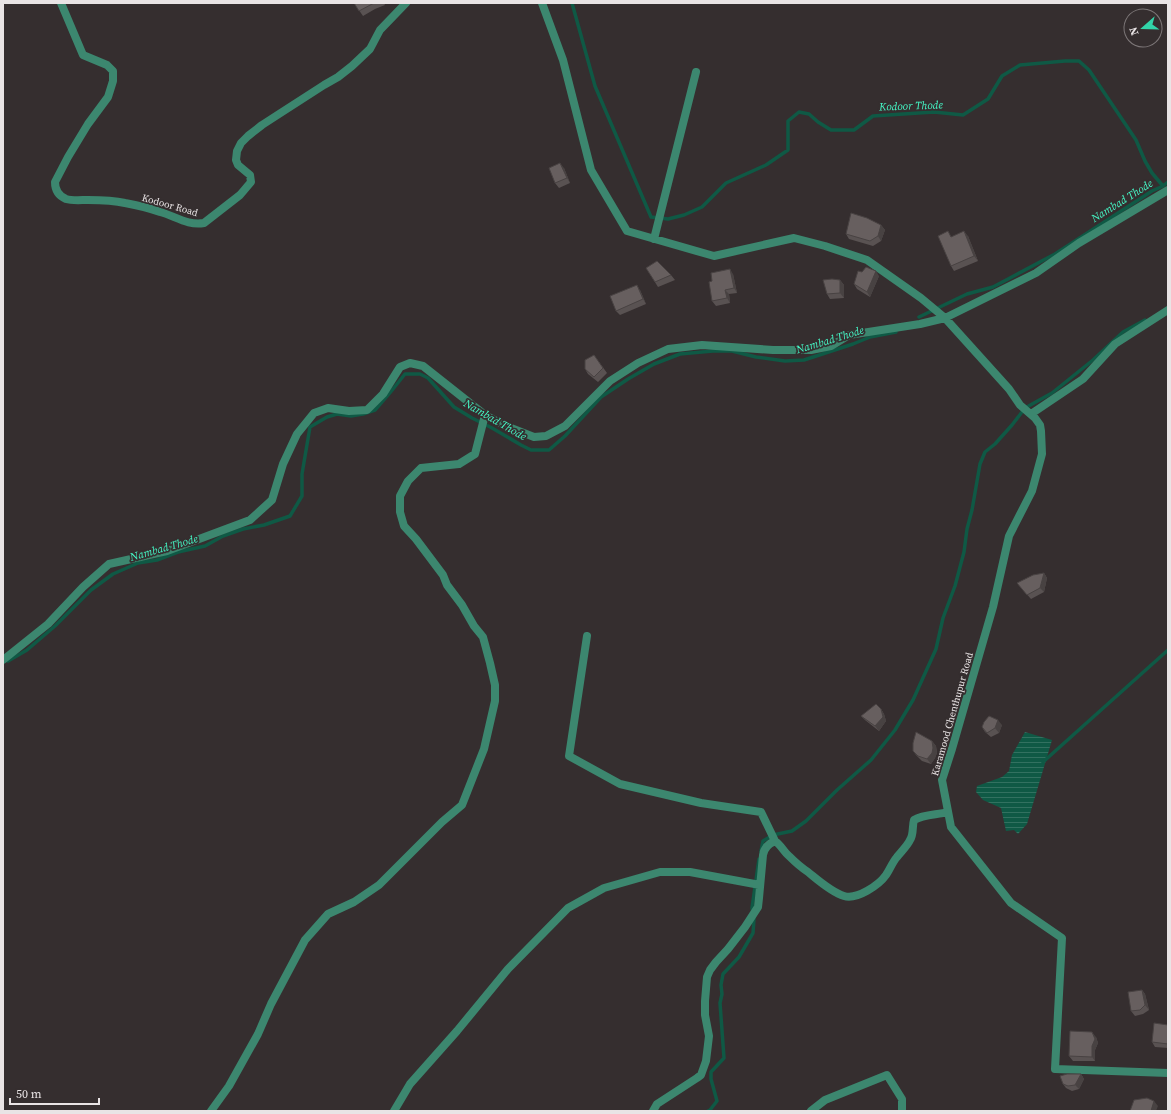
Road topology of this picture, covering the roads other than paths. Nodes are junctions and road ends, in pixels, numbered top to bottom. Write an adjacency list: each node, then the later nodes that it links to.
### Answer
1 (61, 3): 2 (street, Kodoor Road)
2 (406, 3)
3 (542, 3): 6 (street, Karamood Chenthupur Road)
4 (696, 72): 6 (street)
5 (1168, 190): 8 (street)
6 (654, 239): 8 (street, Karamood Chenthupur Road)
7 (1168, 310): 9 (street)
8 (942, 316): 9 (street, Karamood Chenthupur Road); 10 (street)
9 (1027, 411): 13 (street, Karamood Chenthupur Road)
10 (485, 415): 12 (street); 17 (street)
11 (587, 636): 14 (street)
12 (3, 660)
13 (948, 812): 14 (street); 16 (street, Karamood Chenthupur Road)
14 (775, 841): 15 (street)
15 (760, 885): 18 (street); 19 (street)
16 (1168, 1073)
17 (211, 1111)
18 (394, 1111)
19 (653, 1111)
20 (811, 1111): 21 (street)
21 (902, 1111)

